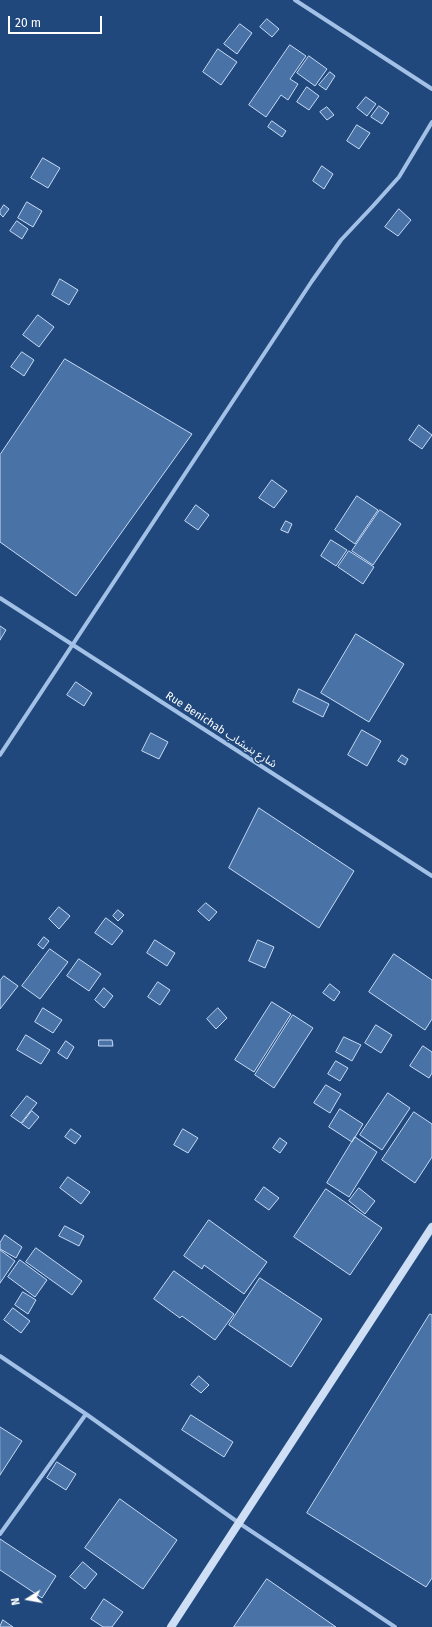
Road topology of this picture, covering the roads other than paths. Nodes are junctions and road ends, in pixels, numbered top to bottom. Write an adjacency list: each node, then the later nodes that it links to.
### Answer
1 (295, 0): 2 (street)
2 (432, 89)
3 (432, 122): 5 (street)
4 (0, 598): 5 (street, Rue Benichab شارع بنيشاب)
5 (73, 645): 6 (street); 7 (street, Rue Benichab شارع بنيشاب)
6 (0, 755)
7 (432, 876)
8 (432, 1227): 11 (street)
9 (0, 1356): 10 (street)
10 (86, 1414): 11 (street); 12 (street)
11 (239, 1523): 13 (street); 14 (street)
12 (0, 1534)
13 (171, 1627)
14 (395, 1627)

